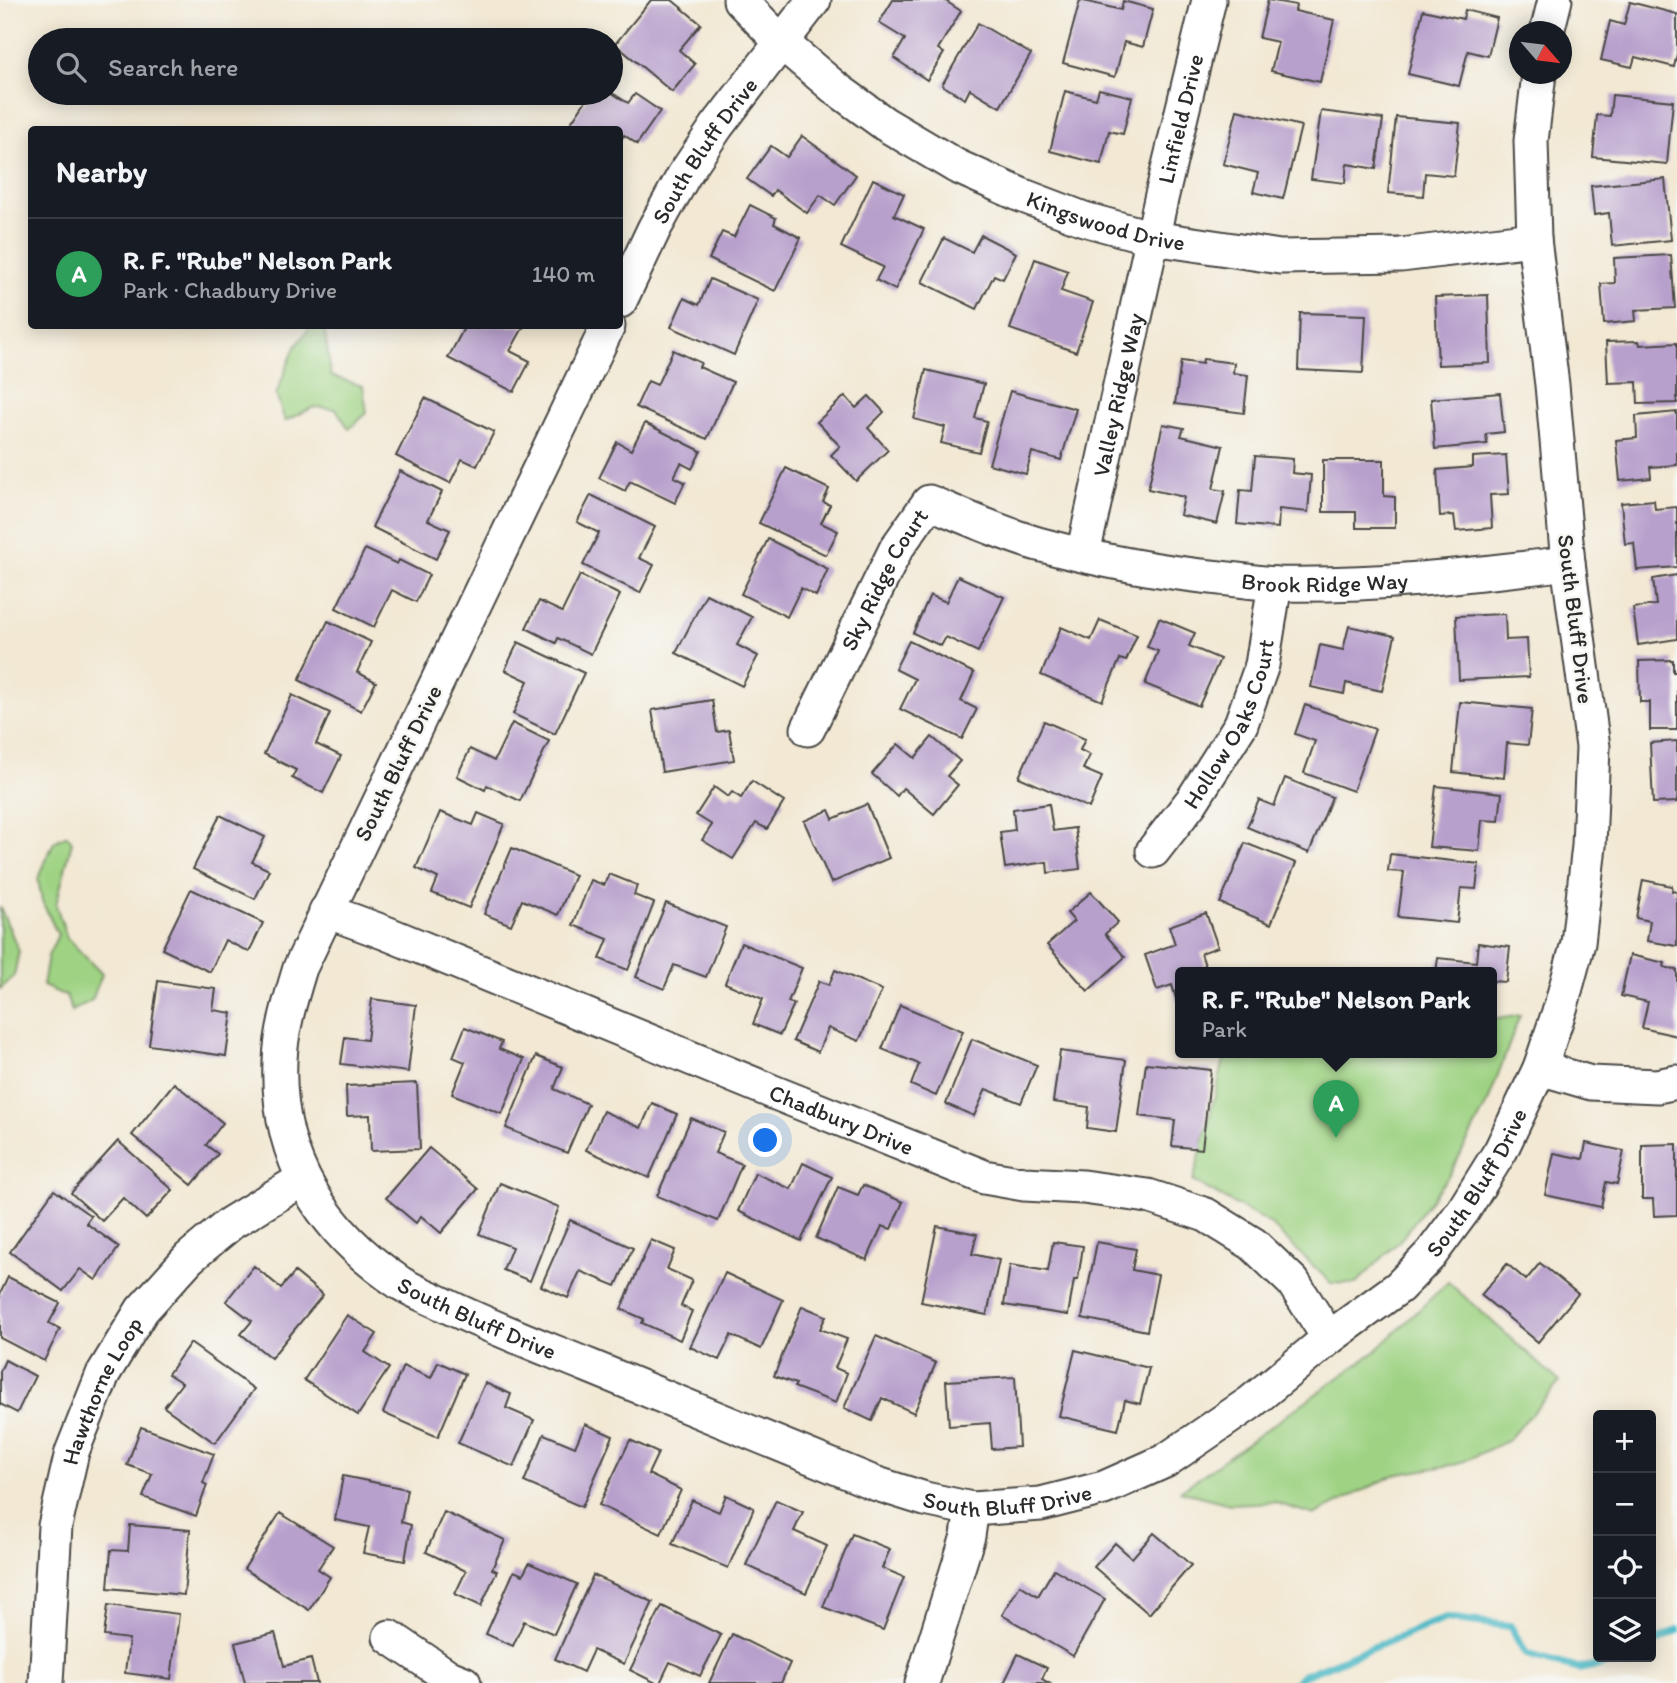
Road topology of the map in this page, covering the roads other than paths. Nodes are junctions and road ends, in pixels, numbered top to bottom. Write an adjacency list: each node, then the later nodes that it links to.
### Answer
1 (740, 0): 6 (street, Kingswood Drive)
2 (814, 0): 6 (street, South Bluff Drive)
3 (1209, 0): 8 (street, Linfield Drive)
4 (1555, 0): 5 (street)
5 (1550, 21)
6 (782, 43): 8 (street, Kingswood Drive); 10 (street, South Bluff Drive)
7 (1538, 84): 9 (street, South Bluff Drive)
8 (1153, 237): 9 (street, Kingswood Drive); 12 (street, Valley Ridge Way)
9 (1534, 239): 13 (street, South Bluff Drive)
10 (623, 295)
11 (607, 329): 17 (street, South Bluff Drive)
12 (1083, 554): 14 (street, Brook Ridge Way); 15 (street, Sky Ridge Court)
13 (1568, 563): 14 (street, Brook Ridge Way); 18 (street, South Bluff Drive)
14 (1275, 584): 16 (street, Hollow Oaks Court)
15 (808, 729)
16 (1153, 851)
17 (326, 911): 20 (street, South Bluff Drive); 21 (street, Chadbury Drive)
18 (1540, 1068): 19 (street); 21 (street, South Bluff Drive)
19 (1677, 1082)
20 (303, 1179): 22 (street, South Bluff Drive); 24 (street, Hawthorne Loop)
21 (1329, 1338): 22 (street, South Bluff Drive)
22 (972, 1509): 26 (street)
23 (390, 1637): 25 (street)
24 (46, 1683)
25 (464, 1683)
26 (922, 1683)

